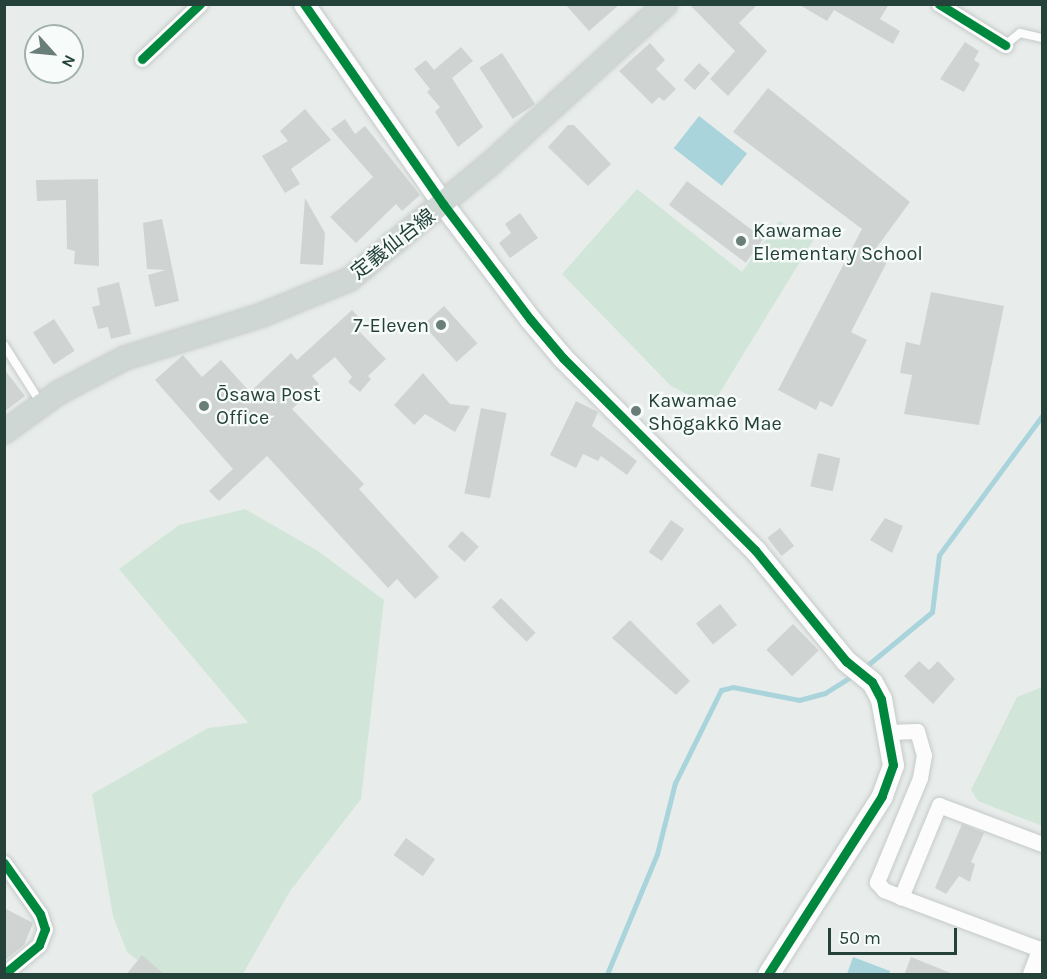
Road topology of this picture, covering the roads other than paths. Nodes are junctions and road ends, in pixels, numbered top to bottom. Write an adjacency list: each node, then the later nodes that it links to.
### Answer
1 (201, 4): 7 (street)
2 (304, 4): 8 (street)
3 (666, 4): 8 (main road, 定義仙台線)
4 (939, 4): 6 (street)
5 (1042, 38): 6 (lane)
6 (1005, 45)
7 (142, 59)
8 (443, 204): 10 (main road, 定義仙台線); 12 (street)
9 (4, 345): 10 (lane)
10 (42, 405): 11 (main road, 定義仙台線)
11 (4, 432)
12 (890, 732): 15 (street); 18 (street)
13 (1042, 844): 15 (street)
14 (4, 863): 17 (street)
15 (901, 897): 16 (street)
16 (1042, 951): 19 (street)
17 (4, 974)
18 (768, 975)
19 (1033, 975)

